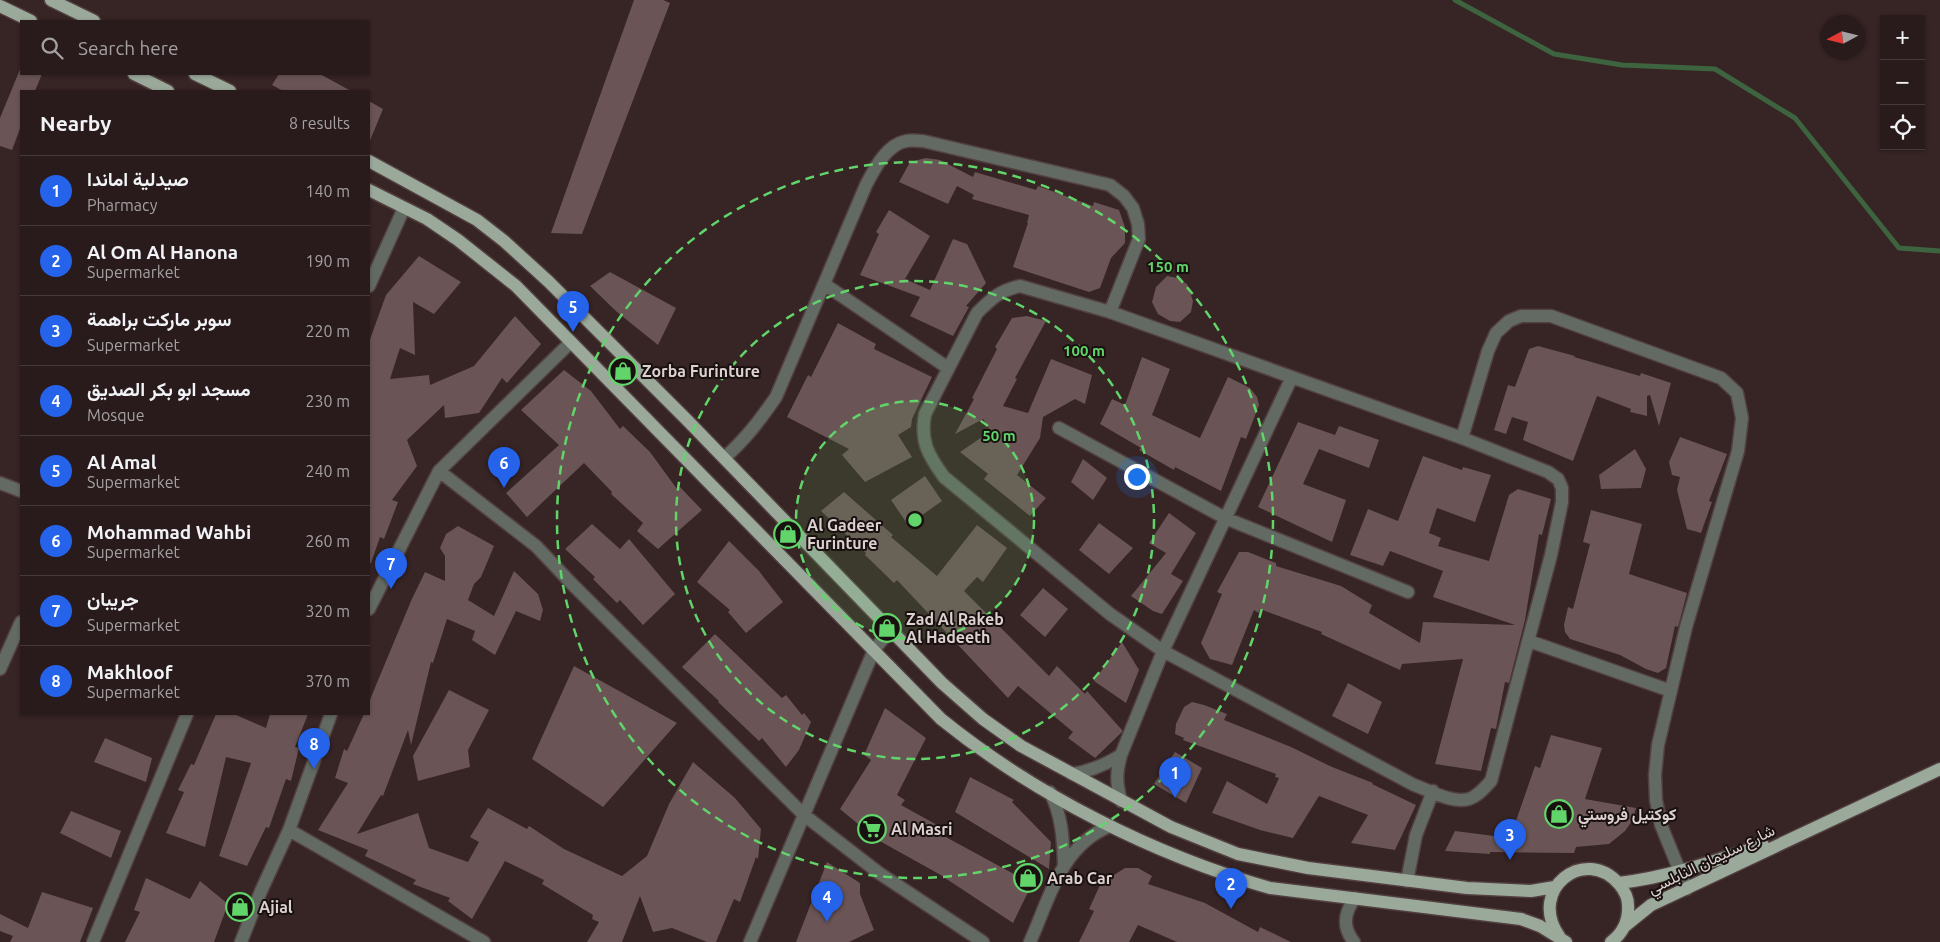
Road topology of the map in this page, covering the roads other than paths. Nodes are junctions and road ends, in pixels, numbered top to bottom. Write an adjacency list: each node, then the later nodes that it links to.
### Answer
1 (51, 0): 4 (main road)
2 (0, 6): 3 (main road)
3 (29, 20)
4 (92, 20)
5 (136, 75): 7 (main road)
6 (197, 75): 8 (main road)
7 (166, 90)
8 (228, 90)
9 (370, 163): 20 (main road)
10 (370, 191): 11 (main road)
11 (404, 208): 12 (street); 15 (main road)
12 (370, 284)
13 (824, 284): 14 (street); 16 (street); 20 (street)
14 (1110, 312): 16 (street); 17 (street)
15 (571, 342): 21 (street); 30 (main road)
16 (948, 368): 31 (street)
17 (1292, 377): 19 (street); 24 (street)
18 (1059, 428): 24 (street)
19 (1462, 438): 29 (street); 33 (street)
20 (724, 458): 28 (main road)
21 (439, 471): 26 (street); 42 (street)
22 (0, 483): 23 (street)
23 (20, 491)
24 (1225, 518): 25 (street); 31 (street)
25 (1408, 592)
26 (370, 604)
27 (20, 624): 32 (street)
28 (890, 630): 30 (street); 38 (main road)
29 (1529, 641): 33 (street); 39 (street)
30 (874, 650): 40 (main road); 42 (street)
31 (1163, 651): 36 (street); 39 (street)
32 (0, 669)
33 (1671, 690): 47 (street)
34 (187, 715): 55 (street)
35 (331, 715): 45 (street)
36 (1122, 755): 38 (street); 41 (street)
37 (1940, 769): 44 (main road, شارع سليمان النابلسي)
38 (1072, 774): 41 (main road)
39 (1433, 791): 48 (street)
40 (1050, 792): 43 (main road); 46 (street)
41 (1122, 801): 48 (main road)
42 (804, 815): 58 (street); 59 (street)
43 (1110, 826): 46 (street); 52 (main road)
44 (1815, 827): 47 (main road, شارع سليمان النابلسي); 51 (main road, شارع سليمان النابلسي)
45 (289, 830): 56 (street); 57 (street)
46 (1064, 864): 60 (street)
47 (1681, 872): 49 (main road, شارع سليمان النابلسي); 51 (street)
48 (1407, 881): 50 (main road)
49 (1619, 884): 50 (main road); 53 (main road)
50 (1555, 887): 54 (main road)
51 (1687, 889): 53 (main road, شارع سليمان النابلسي)
52 (1355, 898): 54 (main road); 61 (street)
53 (1617, 937)
54 (1563, 939)
55 (93, 942)
56 (241, 942)
57 (484, 942)
58 (750, 942)
59 (983, 942)
60 (1030, 942)
61 (1354, 942)

